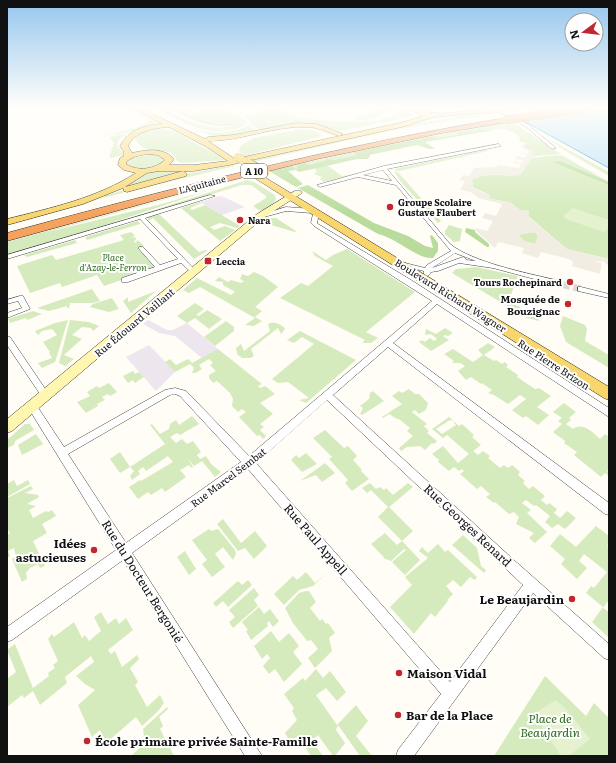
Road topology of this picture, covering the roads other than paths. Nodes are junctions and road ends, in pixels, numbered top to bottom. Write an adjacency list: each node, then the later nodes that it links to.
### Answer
1 (124, 144): 15 (main road)
2 (129, 144): 13 (main road)
3 (207, 144): 14 (main road)
4 (215, 144): 14 (main road)
5 (238, 144): 14 (main road)
6 (297, 144): 14 (main road)
7 (304, 144): 16 (main road)
8 (350, 144): 32 (highway, L'Aquitaine / A 10)
9 (376, 144): 33 (highway, L'Aquitaine / A 10)
10 (549, 144): 12 (street)
11 (499, 145): 19 (street)
12 (554, 148)
13 (147, 152): 15 (main road); 16 (main road)
14 (233, 155): 18 (main road); 24 (main road); 26 (main road, Boulevard Richard Wagner)
15 (128, 157): 17 (main road)
16 (169, 161): 18 (main road)
17 (126, 168): 20 (main road); 30 (main road)
18 (156, 168): 20 (main road)
19 (384, 168): 21 (street); 22 (street)
20 (146, 170): 24 (main road)
21 (359, 175): 22 (street); 23 (street)
22 (397, 184): 35 (street)
23 (320, 185)
24 (102, 195): 31 (main road)
25 (212, 196): 29 (street)
26 (295, 196): 27 (main road, Boulevard Richard Wagner); 28 (main road, Rue Édouard Vaillant)
27 (314, 209): 28 (street, Rue Édouard Vaillant); 43 (main road, Boulevard Richard Wagner); 43 (main road, Boulevard Richard Wagner); 48 (street, Rue Pierre Brizon)
28 (260, 216): 42 (main road, Rue Édouard Vaillant)
29 (141, 217): 37 (street); 38 (street)
30 (7, 218)
31 (7, 222)
32 (7, 229)
33 (7, 237)
34 (141, 248): 41 (street)
35 (455, 251): 36 (street); 43 (street)
36 (463, 254): 39 (street); 40 (street)
37 (7, 257)
38 (183, 260): 41 (street); 42 (street)
39 (458, 261): 40 (street); 43 (street)
40 (493, 266): 45 (street)
41 (159, 268): 44 (street)
42 (194, 272): 55 (main road, Rue Édouard Vaillant)
43 (427, 275): 53 (main road, Boulevard Richard Wagner); 54 (main road, Boulevard Richard Wagner)
44 (125, 280)
45 (553, 282)
46 (581, 289): 47 (street)
47 (609, 296)
48 (436, 301): 52 (street, Rue Marcel Sembat); 58 (street, Rue Pierre Brizon)
49 (8, 302): 50 (street)
50 (7, 316)
51 (7, 339): 55 (street)
52 (388, 343): 56 (street, Rue Marcel Sembat); 62 (street)
53 (609, 383)
54 (609, 394)
55 (46, 395): 57 (main road, Rue Édouard Vaillant)
56 (328, 395): 61 (street, Rue Marcel Sembat); 64 (street, Rue Georges Renard)
57 (32, 406): 59 (main road, Rue Édouard Vaillant); 60 (street, Rue du Docteur Bergonié)
58 (609, 413)
59 (7, 427)
60 (62, 453): 61 (street, Rue Paul Appell); 63 (street, Rue du Docteur Bergonié)
61 (249, 462): 63 (street, Rue Marcel Sembat); 67 (street, Rue Paul Appell)
62 (609, 510)
63 (125, 552): 65 (street, Rue Marcel Sembat); 68 (street, Rue du Docteur Bergonié)
64 (532, 584): 66 (street, Rue Georges Renard); 67 (street)
65 (7, 635)
66 (609, 653)
67 (451, 694): 69 (street)
68 (254, 756)
69 (404, 756)

